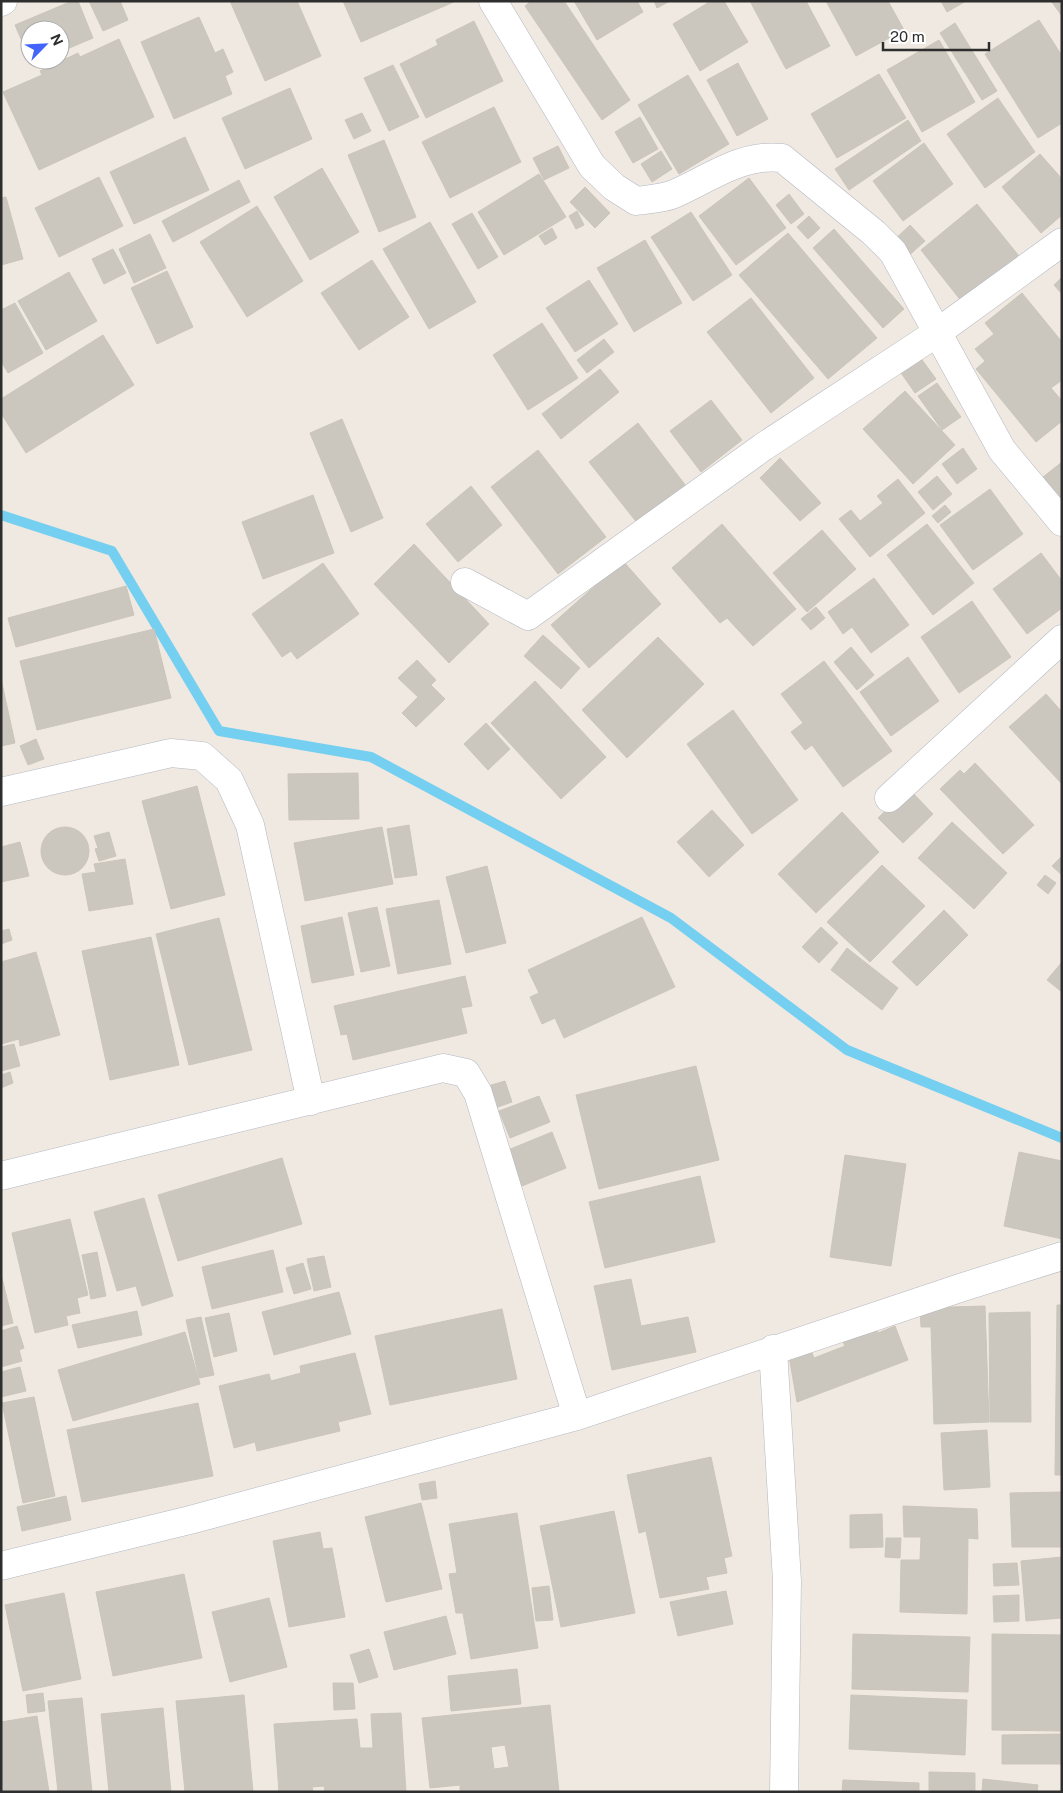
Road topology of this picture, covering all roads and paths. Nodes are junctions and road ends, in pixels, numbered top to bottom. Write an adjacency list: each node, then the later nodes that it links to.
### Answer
1 (493, 1): 3 (street)
2 (1062, 242): 3 (street)
3 (938, 332): 4 (street); 5 (street)
4 (1062, 522)
5 (465, 582)
6 (1062, 639): 8 (street)
7 (1, 792): 9 (street)
8 (889, 798)
9 (312, 1101): 10 (street); 13 (street)
10 (1, 1176)
11 (1062, 1256): 12 (street)
12 (773, 1349): 13 (street); 15 (street)
13 (577, 1416): 14 (street)
14 (1, 1566)
15 (784, 1792)

